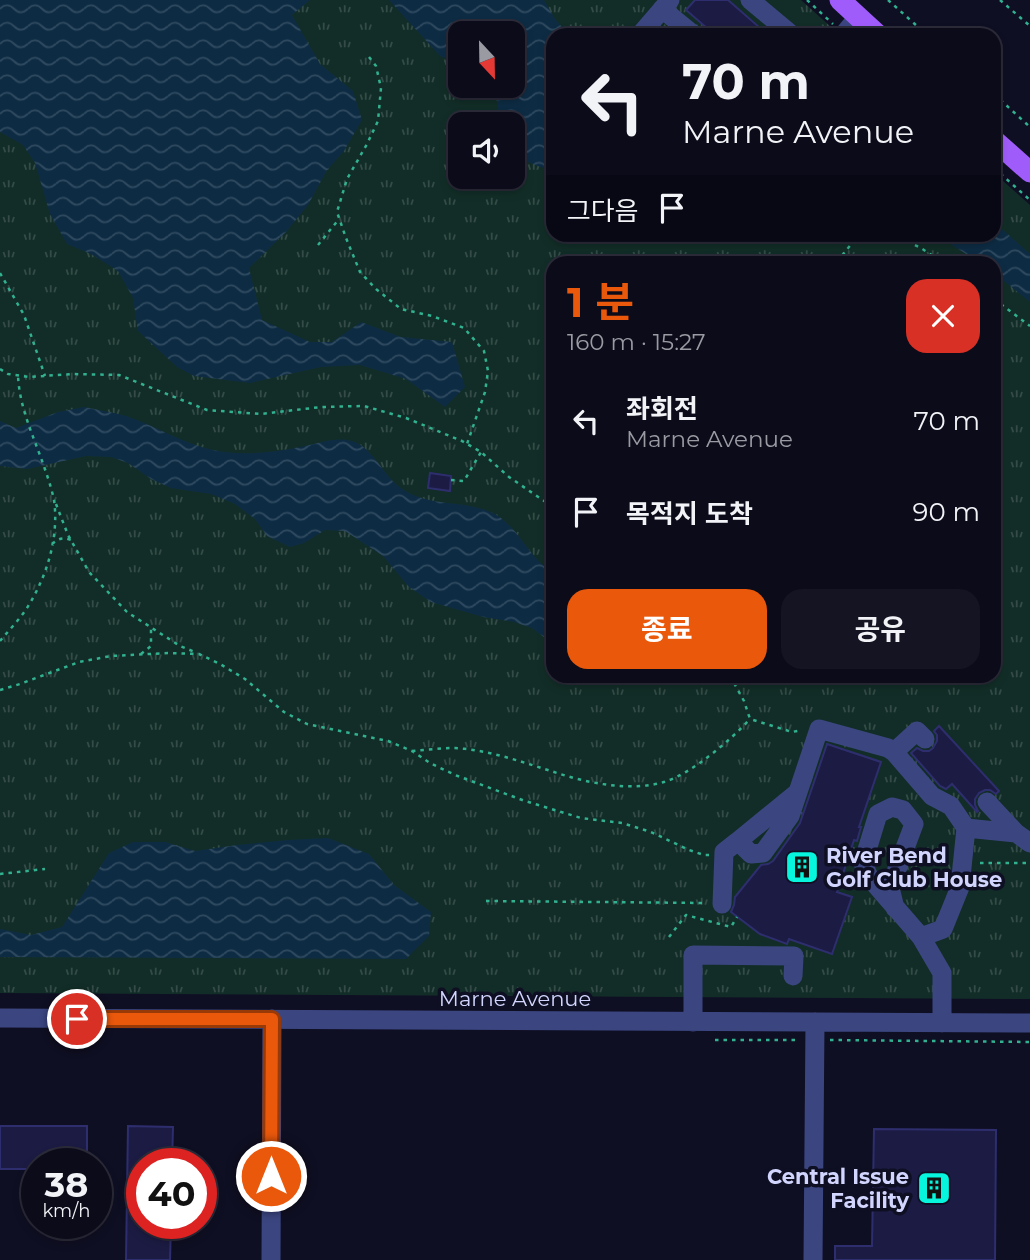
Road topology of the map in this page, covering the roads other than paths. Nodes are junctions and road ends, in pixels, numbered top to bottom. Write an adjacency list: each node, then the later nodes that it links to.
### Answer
1 (750, 0): 7 (street)
2 (840, 0): 4 (main road)
3 (666, 4): 5 (street); 6 (street)
4 (858, 16): 8 (street); 9 (main road)
5 (646, 28)
6 (688, 28)
7 (784, 28)
8 (848, 28)
9 (871, 28)
10 (1001, 146): 11 (main road)
11 (1030, 172)
12 (925, 739): 13 (street)
13 (894, 752): 15 (street); 17 (street)
14 (987, 802): 16 (street)
15 (966, 828): 16 (street); 19 (street)
16 (1023, 838)
17 (722, 904)
18 (895, 908): 19 (street)
19 (921, 937): 25 (street)
20 (793, 976): 23 (street)
21 (0, 1018): 22 (street, Marne Avenue)
22 (272, 1019): 23 (street, Marne Avenue); 27 (street)
23 (692, 1022): 24 (street, Marne Avenue)
24 (815, 1022): 25 (street, Marne Avenue); 28 (street)
25 (942, 1023): 26 (street, Marne Avenue)
26 (1030, 1023)
27 (271, 1260)
28 (813, 1260)

